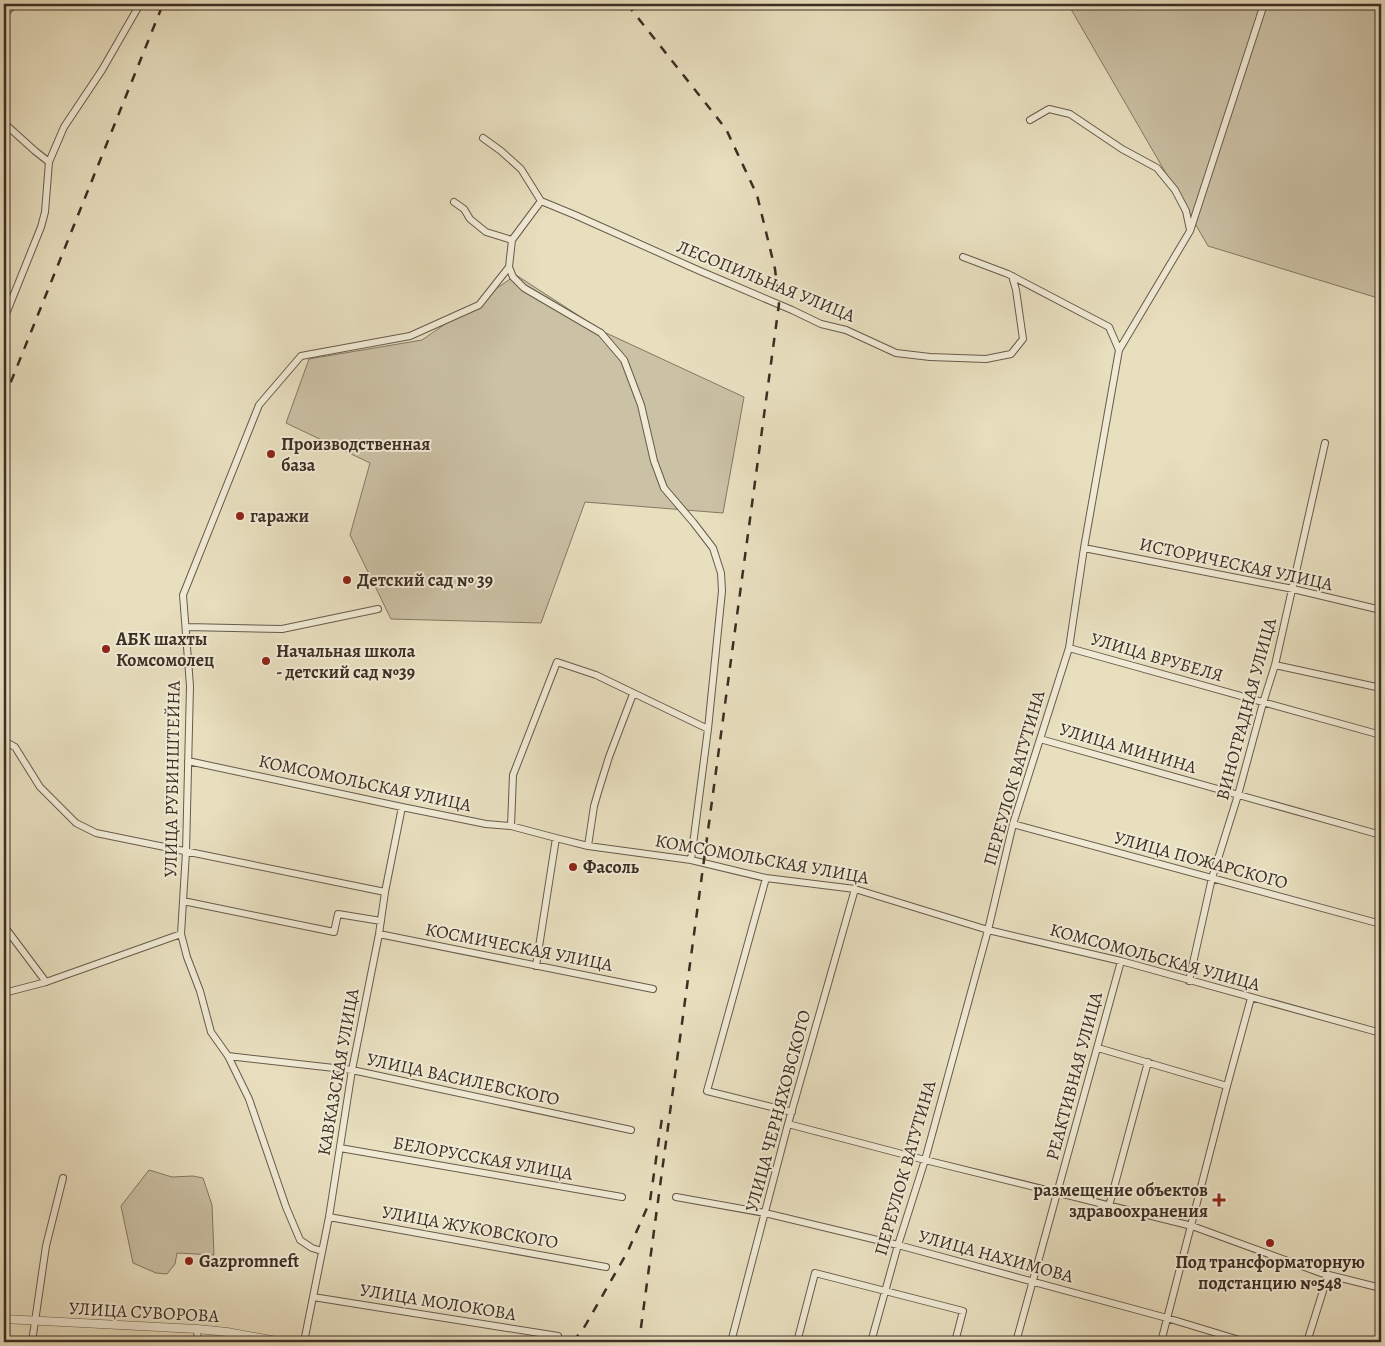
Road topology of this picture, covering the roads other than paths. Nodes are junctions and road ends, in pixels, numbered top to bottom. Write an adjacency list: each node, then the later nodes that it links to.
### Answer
1 (15, 4): 4 (street)
2 (140, 4): 8 (street)
3 (1264, 4): 11 (street, ПЕРЕУЛОК ВАТУТИНА)
4 (4, 14)
5 (1030, 120): 11 (street)
6 (4, 123): 8 (street)
7 (482, 138): 10 (street)
8 (49, 162): 16 (street)
9 (454, 202): 12 (street)
10 (541, 202): 12 (street); 15 (street, ЛЕСОПИЛЬНАЯ УЛИЦА)
11 (1190, 231): 17 (street, ПЕРЕУЛОК ВАТУТИНА)
12 (512, 240): 14 (street)
13 (963, 257): 15 (street)
14 (509, 267): 23 (street, УЛИЦА РУБИНШТЕЙНА); 29 (street)
15 (1012, 276): 17 (street)
16 (4, 319)
17 (1120, 350): 19 (street, ПЕРЕУЛОК ВАТУТИНА)
18 (1326, 444): 20 (street, ВИНОГРАДНАЯ УЛИЦА)
19 (1084, 548): 20 (street, ИСТОРИЧЕСКАЯ УЛИЦА); 24 (street, ПЕРЕУЛОК ВАТУТИНА)
20 (1293, 589): 22 (street, ИСТОРИЧЕСКАЯ УЛИЦА); 25 (street, ВИНОГРАДНАЯ УЛИЦА)
21 (378, 609): 23 (street)
22 (1381, 610)
23 (186, 627): 33 (street, УЛИЦА РУБИНШТЕЙНА)
24 (1069, 648): 28 (street, УЛИЦА ВРУБЕЛЯ); 31 (street, ПЕРЕУЛОК ВАТУТИНА)
25 (1275, 665): 26 (street); 28 (street, ВИНОГРАДНАЯ УЛИЦА)
26 (1381, 688)
27 (633, 694): 29 (street); 37 (street); 40 (street)
28 (1263, 703): 30 (street, УЛИЦА ВРУБЕЛЯ); 34 (street, ВИНОГРАДНАЯ УЛИЦА)
29 (708, 728): 42 (street)
30 (1381, 736)
31 (1040, 739): 34 (street, УЛИЦА МИНИНА); 36 (street, ПЕРЕУЛОК ВАТУТИНА)
32 (4, 741): 41 (street)
33 (188, 761): 35 (street, КОМСОМОЛЬСКАЯ УЛИЦА); 41 (street, УЛИЦА РУБИНШТЕЙНА)
34 (1238, 795): 38 (street, УЛИЦА МИНИНА); 44 (street, ВИНОГРАДНАЯ УЛИЦА)
35 (402, 808): 37 (street, КОМСОМОЛЬСКАЯ УЛИЦА); 46 (street, КАВКАЗСКАЯ УЛИЦА)
36 (1013, 824): 44 (street, УЛИЦА ПОЖАРСКОГО); 51 (street, ПЕРЕУЛОК ВАТУТИНА)
37 (511, 826): 39 (street, КОМСОМОЛЬСКАЯ УЛИЦА)
38 (1381, 835)
39 (556, 838): 40 (street, КОМСОМОЛЬСКАЯ УЛИЦА); 55 (street)
40 (588, 846): 42 (street, КОМСОМОЛЬСКАЯ УЛИЦА)
41 (186, 852): 46 (street); 47 (street, УЛИЦА РУБИНШТЕЙНА)
42 (691, 860): 43 (street, КОМСОМОЛЬСКАЯ УЛИЦА)
43 (766, 878): 45 (street, КОМСОМОЛЬСКАЯ УЛИЦА); 67 (street)
44 (1212, 878): 49 (street, УЛИЦА ПОЖАРСКОГО); 56 (street, ВИНОГРАДНАЯ УЛИЦА)
45 (855, 889): 51 (street, КОМСОМОЛЬСКАЯ УЛИЦА); 67 (street, УЛИЦА ЧЕРНЯХОВСКОГО)
46 (386, 892): 48 (street, КАВКАЗСКАЯ УЛИЦА)
47 (183, 901): 48 (street); 52 (street, УЛИЦА РУБИНШТЕЙНА)
48 (381, 921): 53 (street, КАВКАЗСКАЯ УЛИЦА)
49 (1381, 924)
50 (4, 926): 57 (street)
51 (988, 930): 54 (street, КОМСОМОЛЬСКАЯ УЛИЦА); 71 (street, ПЕРЕУЛОК ВАТУТИНА)
52 (181, 934): 57 (street); 63 (street, УЛИЦА РУБИНШТЕЙНА)
53 (379, 934): 55 (street, КОСМИЧЕСКАЯ УЛИЦА); 65 (street, КАВКАЗСКАЯ УЛИЦА)
54 (1121, 961): 56 (street, КОМСОМОЛЬСКАЯ УЛИЦА); 62 (street, РЕАКТИВНАЯ УЛИЦА)
55 (536, 966): 58 (street, КОСМИЧЕСКАЯ УЛИЦА)
56 (1189, 981): 60 (street, КОМСОМОЛЬСКАЯ УЛИЦА)
57 (46, 982): 59 (street)
58 (653, 989)
59 (4, 992)
60 (1251, 998): 61 (street, КОМСОМОЛЬСКАЯ УЛИЦА); 66 (street)
61 (1381, 1033)
62 (1098, 1048): 64 (street); 73 (street, РЕАКТИВНАЯ УЛИЦА)
63 (228, 1056): 65 (street, УЛИЦА ВАСИЛЕВСКОГО); 81 (street, УЛИЦА РУБИНШТЕЙНА)
64 (1148, 1062): 66 (street); 76 (street)
65 (352, 1070): 69 (street, УЛИЦА ВАСИЛЕВСКОГО); 70 (street, КАВКАЗСКАЯ УЛИЦА)
66 (1227, 1086): 79 (street)
67 (792, 1112): 68 (street, УЛИЦА ЧЕРНЯХОВСКОГО)
68 (788, 1124): 71 (street); 77 (street, УЛИЦА ЧЕРНЯХОВСКОГО)
69 (631, 1130)
70 (340, 1148): 74 (street, БЕЛОРУССКАЯ УЛИЦА); 78 (street, КАВКАЗСКАЯ УЛИЦА)
71 (925, 1160): 73 (street); 80 (street, ПЕРЕУЛОК ВАТУТИНА)
72 (63, 1178): 90 (street)
73 (1058, 1192): 76 (street); 84 (street, РЕАКТИВНАЯ УЛИЦА)
74 (622, 1197)
75 (676, 1197): 77 (street, УЛИЦА НАХИМОВА)
76 (1109, 1206): 79 (street)
77 (765, 1213): 80 (street, УЛИЦА НАХИМОВА); 97 (street, УЛИЦА ЧЕРНЯХОВСКОГО)
78 (329, 1217): 81 (street, КАВКАЗСКАЯ УЛИЦА); 82 (street, УЛИЦА ЖУКОВСКОГО)
79 (1192, 1226): 83 (street); 88 (street)
80 (898, 1245): 84 (street, УЛИЦА НАХИМОВА); 86 (street, ПЕРЕУЛОК ВАТУТИНА)
81 (322, 1251): 87 (street, КАВКАЗСКАЯ УЛИЦА)
82 (606, 1267)
83 (1328, 1275): 85 (street); 104 (street)
84 (1033, 1282): 88 (street, УЛИЦА НАХИМОВА); 101 (street, РЕАКТИВНАЯ УЛИЦА)
85 (1381, 1288)
86 (885, 1291): 98 (street); 99 (street, ПЕРЕУЛОК ВАТУТИНА); 100 (street)
87 (313, 1297): 92 (street, УЛИЦА МОЛОКОВА); 96 (street, КАВКАЗСКАЯ УЛИЦА)
88 (1167, 1318): 102 (street); 103 (street, УЛИЦА НАХИМОВА)
89 (4, 1319): 90 (street, УЛИЦА СУВОРОВА)
90 (35, 1321): 91 (street, УЛИЦА СУВОРОВА); 93 (street)
91 (197, 1329): 94 (street); 95 (street, УЛИЦА СУВОРОВА)
92 (558, 1336)
93 (32, 1342)
94 (198, 1342)
95 (282, 1342)
96 (304, 1342)
97 (730, 1342)
98 (797, 1342)
99 (871, 1342)
100 (954, 1342)
101 (1016, 1342)
102 (1161, 1342)
103 (1246, 1342)
104 (1307, 1342)

